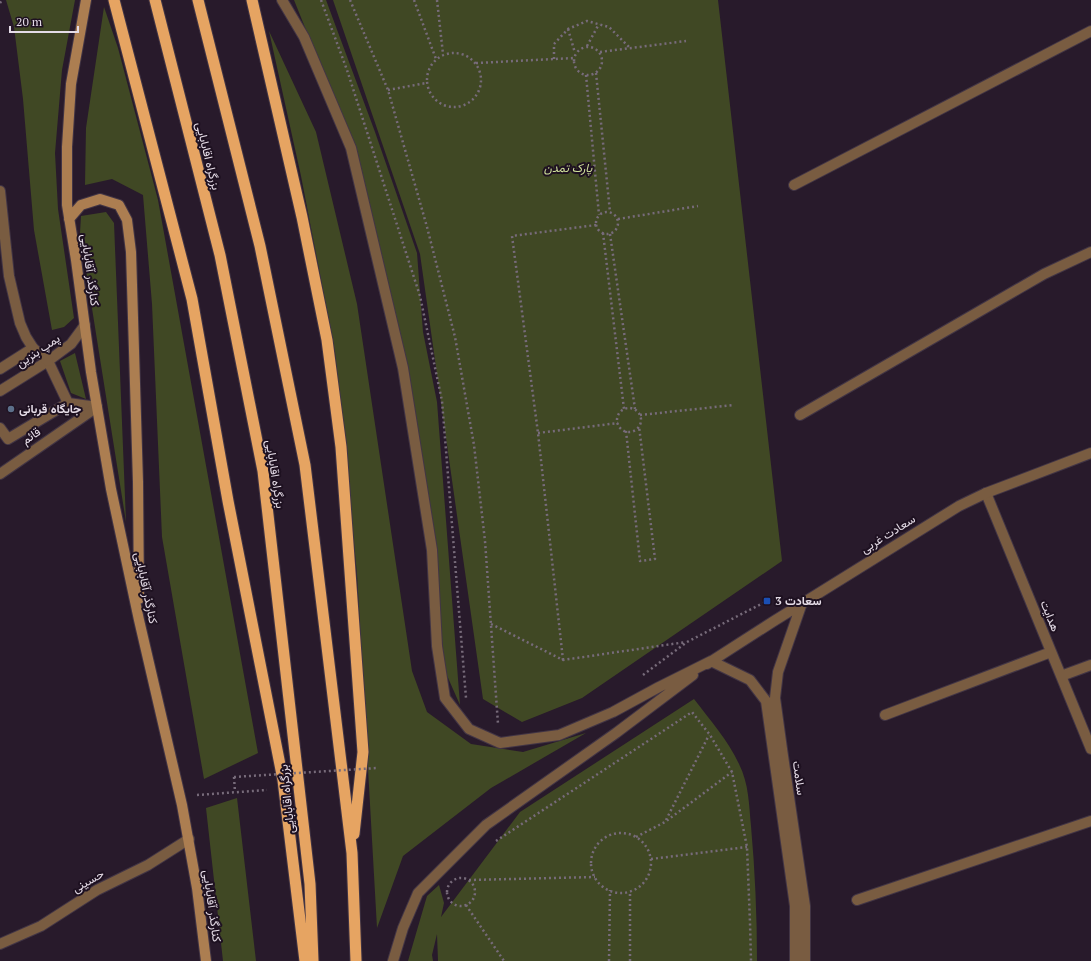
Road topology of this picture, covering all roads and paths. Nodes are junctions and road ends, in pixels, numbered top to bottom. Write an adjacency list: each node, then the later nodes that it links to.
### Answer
1 (2, 0): 11 (path)
2 (86, 0): 34 (main road, کنارگذر آقابابایی)
3 (114, 0): 79 (highway)
4 (156, 0): 101 (highway, بزرگراه اقابابایی)
5 (198, 0): 88 (highway)
6 (252, 0): 88 (highway)
7 (282, 0): 67 (street)
8 (350, 0): 28 (path)
9 (414, 0): 22 (path)
10 (437, 0): 20 (path)
11 (0, 3)
12 (599, 24): 13 (path); 16 (path); 17 (path)
13 (568, 29): 19 (path); 23 (path)
14 (1091, 31): 29 (street)
15 (686, 41): 17 (path)
16 (587, 46): 18 (path); 19 (path)
17 (630, 48): 18 (path)
18 (600, 52): 25 (path)
19 (575, 53): 21 (path)
20 (443, 54): 22 (path); 24 (path)
21 (574, 58): 23 (path); 26 (path)
22 (436, 59): 27 (path)
23 (554, 59): 24 (path)
24 (476, 63): 27 (path)
25 (596, 73): 26 (path); 32 (path)
26 (586, 75): 33 (path)
27 (426, 83): 28 (path)
28 (388, 90): 63 (path)
29 (794, 185)
30 (0, 190): 41 (street)
31 (698, 206): 35 (path)
32 (610, 212): 33 (path); 35 (path)
33 (599, 215): 36 (path)
34 (69, 219): 40 (main road, کنارگذر آقابابایی); 62 (main road)
35 (618, 219): 38 (path)
36 (596, 225): 37 (path); 56 (path)
37 (603, 233): 38 (path); 48 (path)
38 (610, 234): 49 (path)
39 (1091, 252): 51 (street)
40 (84, 325): 42 (street, پمپ بنزین); 47 (main road, کنارگذر آقابابایی)
41 (33, 348): 42 (street); 43 (street)
42 (48, 362): 44 (street, پمپ بنزین); 45 (street)
43 (0, 369)
44 (0, 391)
45 (68, 403): 47 (street); 54 (street)
46 (734, 405): 50 (path)
47 (97, 407): 58 (street, قائم); 62 (main road, کنارگذر آقابابایی)
48 (624, 409): 49 (path); 52 (path)
49 (635, 409): 50 (path)
50 (640, 415): 53 (path)
51 (800, 415)
52 (618, 423): 55 (path); 56 (path)
53 (639, 426): 55 (path); 55 (path)
54 (0, 428)
55 (626, 431)
56 (538, 433): 66 (path)
57 (1091, 453): 59 (street, سعادت غربی)
58 (0, 474)
59 (986, 493): 61 (street, سعادت غربی); 65 (street, هدایت)
60 (767, 601): 64 (path)
61 (802, 603): 67 (street, سعادت غربی); 109 (street, سلامت)
62 (139, 620): 81 (main road, کنارگذر آقابابایی)
63 (491, 624): 66 (path); 74 (path)
64 (687, 642): 66 (path); 70 (path)
65 (1051, 652): 69 (street, هدایت); 73 (street)
66 (563, 660)
67 (711, 661): 103 (street); 108 (street, سلامت)
68 (1091, 665): 69 (street)
69 (1061, 676): 76 (street, هدایت)
70 (638, 678)
71 (463, 698): 72 (path)
72 (467, 705)
73 (885, 715)
74 (494, 725)
75 (710, 735): 78 (path); 83 (path); 86 (path)
76 (1091, 749)
77 (377, 768): 80 (path, bridge)
78 (732, 772): 83 (path); 87 (path)
79 (284, 789): 80 (path); 100 (highway)
80 (235, 792): 81 (path)
81 (180, 797): 85 (main road, کنارگذر آقابابایی)
82 (1091, 821): 96 (street)
83 (665, 822): 84 (path)
84 (636, 837): 89 (path); 91 (path)
85 (188, 839): 98 (street, حسینی); 99 (main road, کنارگذر آقابابایی)
86 (491, 844)
87 (747, 847): 89 (path); 107 (path)
88 (352, 853): 102 (highway)
89 (651, 859): 95 (path)
90 (460, 874): 92 (path)
91 (595, 876): 93 (path); 94 (path)
92 (455, 879): 93 (path); 97 (path)
93 (469, 880): 97 (path)
94 (610, 890): 95 (path); 105 (path)
95 (630, 891): 106 (path)
96 (857, 900)
97 (466, 905): 104 (path)
98 (0, 944)
99 (206, 961)
100 (305, 961)
101 (313, 961)
102 (356, 961)
103 (393, 961)
104 (504, 961)
105 (609, 961)
106 (630, 961)
107 (751, 961)
108 (795, 961)
109 (805, 961)

